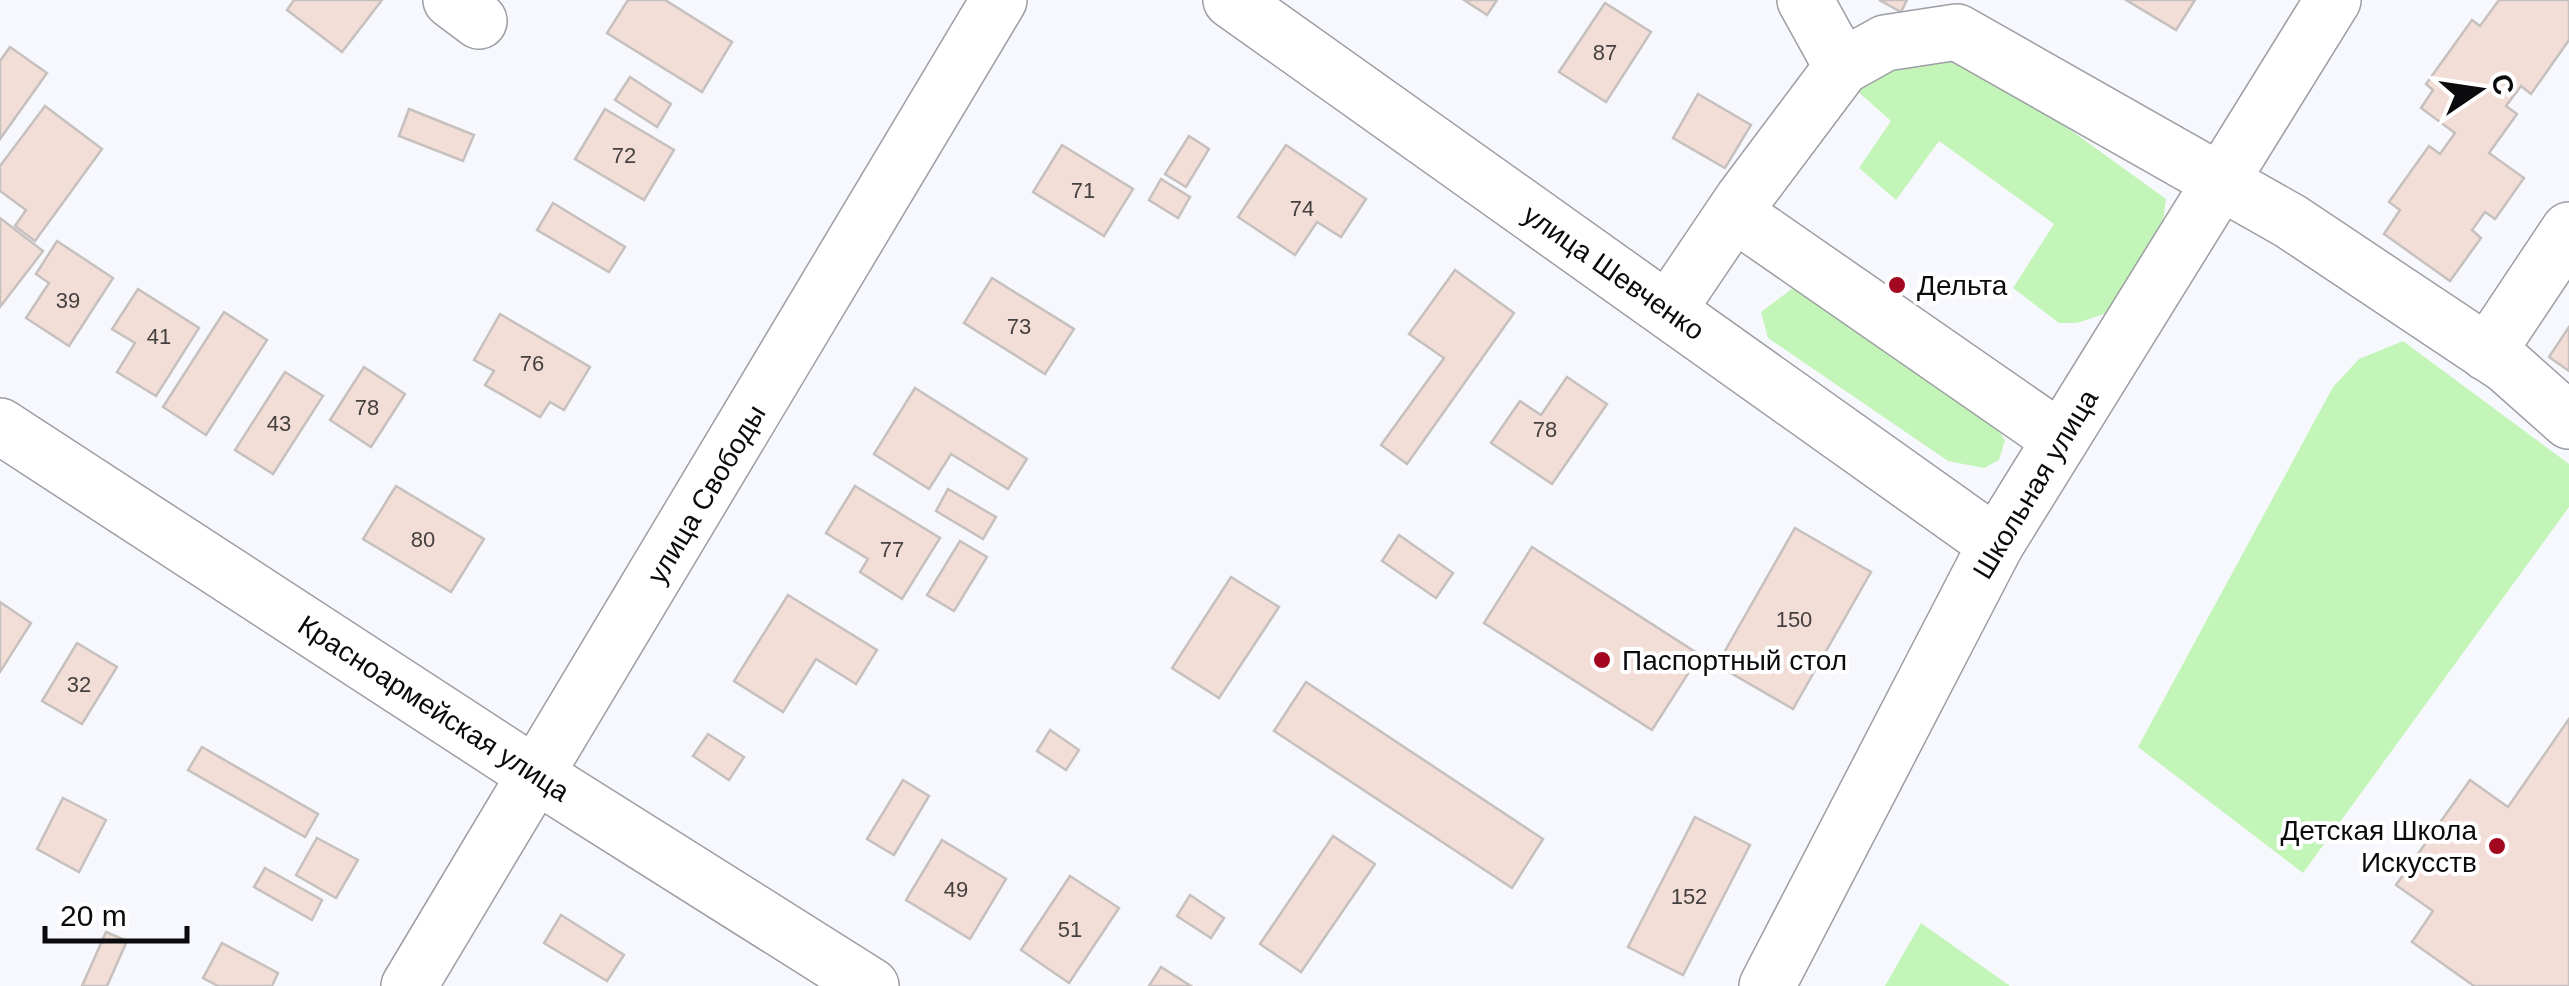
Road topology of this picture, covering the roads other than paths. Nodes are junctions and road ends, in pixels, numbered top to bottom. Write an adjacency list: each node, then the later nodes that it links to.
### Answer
1 (999, 0): 15 (street, улица Свободы)
2 (1231, 0): 9 (street, улица Шевченко)
3 (1806, 0): 5 (street)
4 (2333, 0): 6 (street, Школьная улица)
5 (1842, 67): 6 (street); 7 (street)
6 (2218, 182): 10 (street); 13 (street, Школьная улица)
7 (1734, 213): 9 (street); 13 (street)
8 (2569, 230): 10 (street)
9 (1668, 310): 14 (street, улица Шевченко)
10 (2487, 353): 11 (street)
11 (2569, 421)
12 (0, 426): 15 (street, Красноармейская улица)
13 (2060, 440): 14 (street, Школьная улица)
14 (1996, 544): 18 (street, Школьная улица)
15 (536, 776): 16 (street, улица Свободы); 17 (street, Красноармейская улица)
16 (410, 986)
17 (871, 986)
18 (1767, 986)

